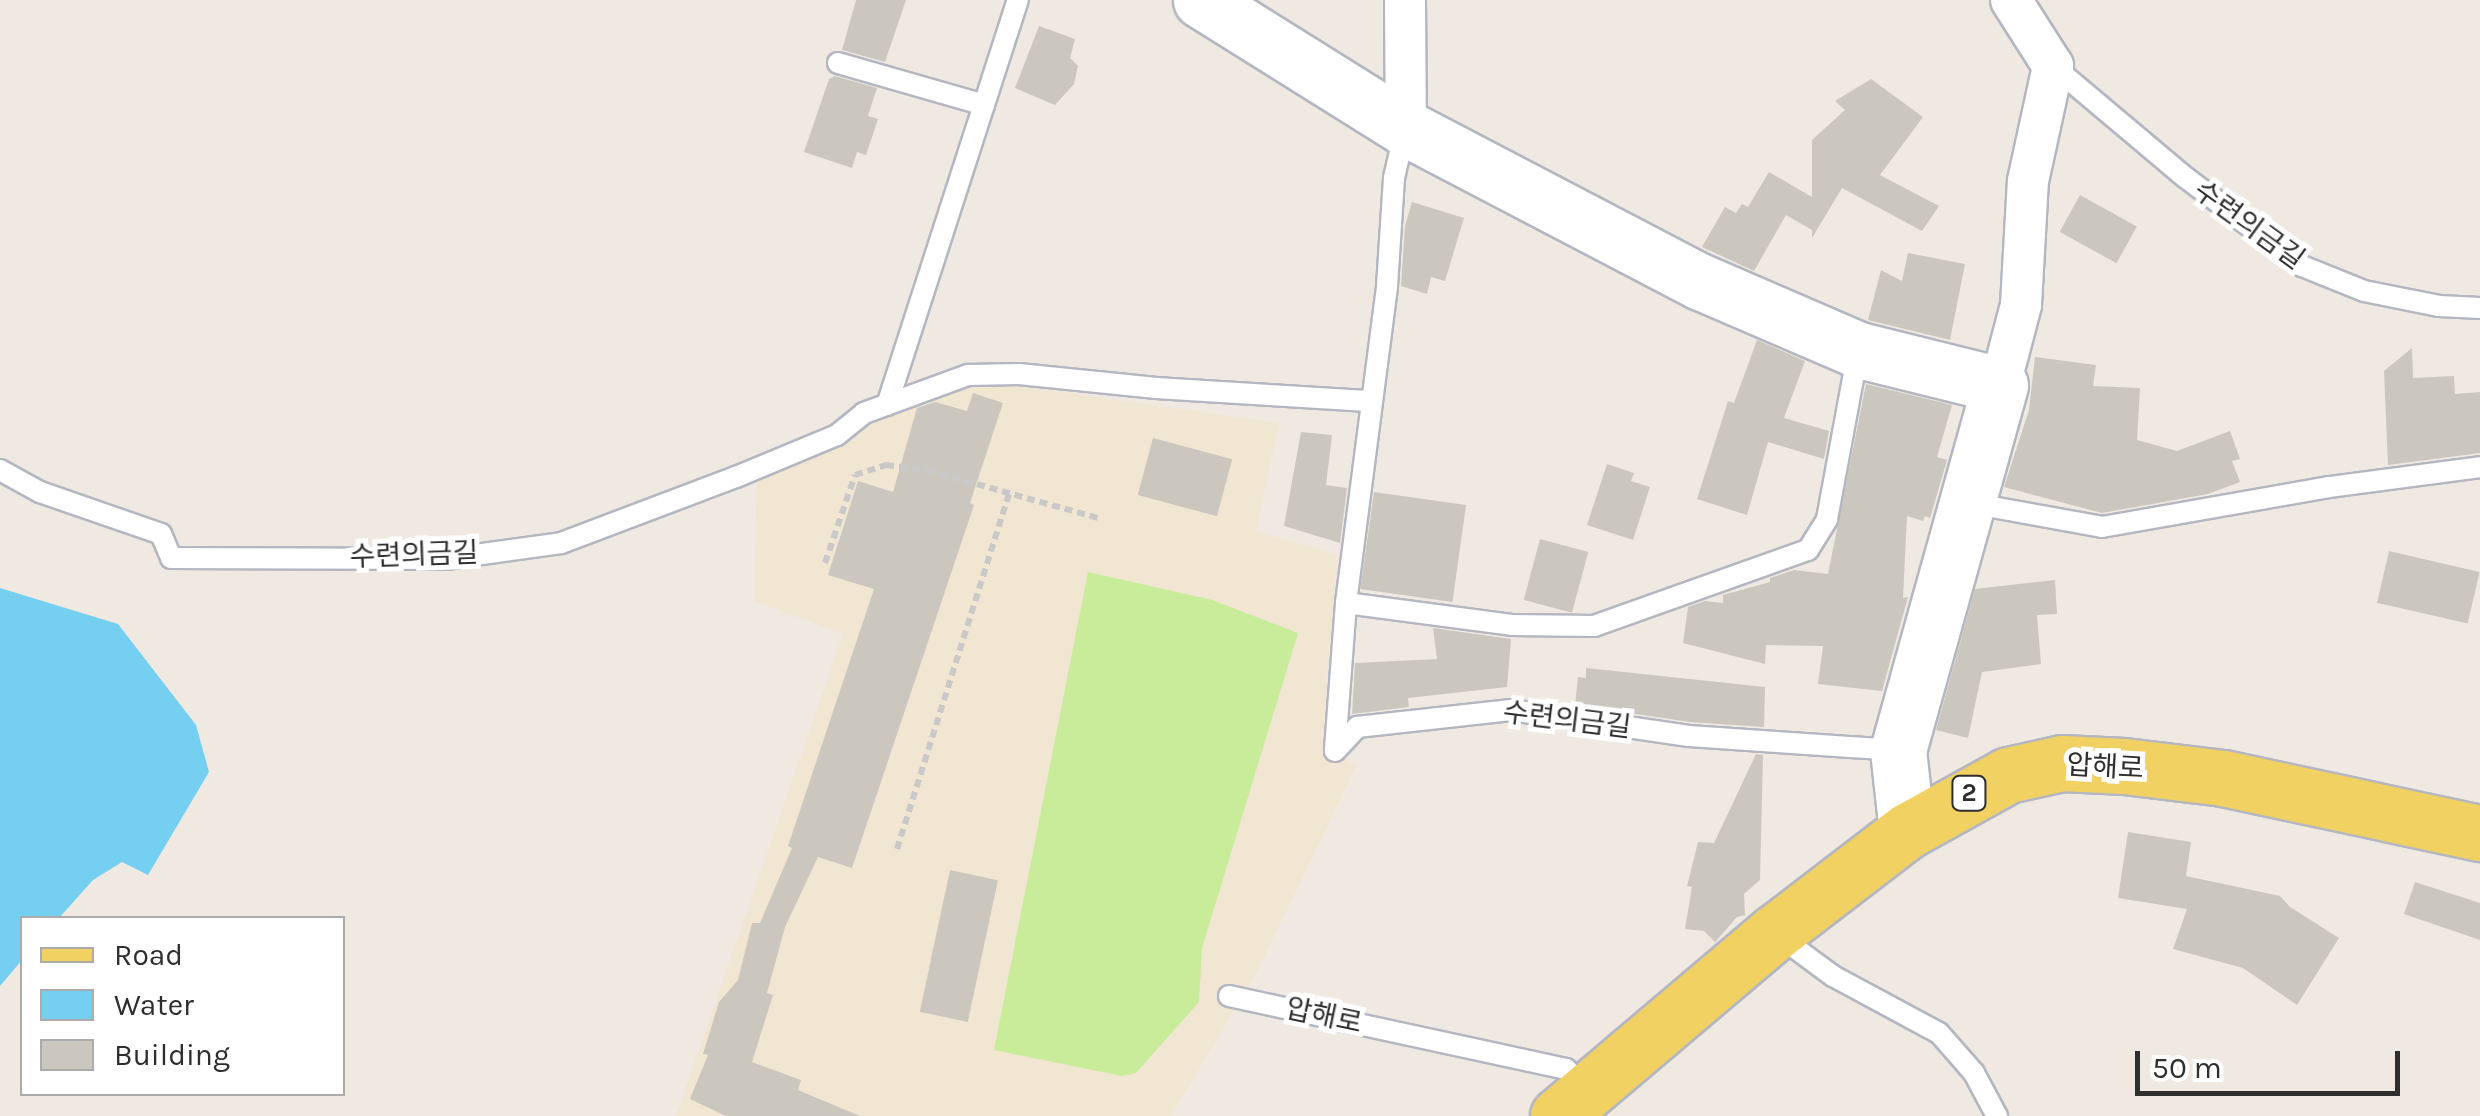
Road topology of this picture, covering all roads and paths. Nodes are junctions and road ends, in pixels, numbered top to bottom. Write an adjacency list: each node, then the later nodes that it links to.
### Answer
1 (1018, 0): 7 (lane)
2 (1200, 0): 8 (street)
3 (1405, 0): 8 (street)
4 (2011, 0): 6 (street, 수련의금길)
5 (838, 64): 7 (lane)
6 (2053, 66): 9 (lane, 수련의금길); 11 (street)
7 (984, 105): 13 (lane)
8 (1406, 128): 10 (street); 12 (lane, 수련의금길)
9 (2480, 308)
10 (1858, 350): 11 (street); 20 (lane)
11 (2000, 386): 17 (street)
12 (1370, 401): 13 (lane, 수련의금길); 20 (lane, 수련의금길)
13 (887, 405): 15 (lane, 수련의금길)
14 (2480, 467): 17 (lane)
15 (0, 470)
16 (1008, 493): 18 (path); 19 (path); 24 (path)
17 (1968, 502): 21 (street)
18 (1101, 519)
19 (824, 563)
20 (1346, 603): 21 (lane, 수련의금길)
21 (1898, 750): 22 (street)
22 (1907, 831): 23 (main road, 압해로 / 2); 25 (main road, 압해로 / 2)
23 (2480, 834)
24 (897, 849)
25 (1774, 933): 27 (main road, 압해로 / 2); 28 (lane)
26 (1229, 996): 27 (lane, 압해로)
27 (1572, 1103)
28 (1998, 1116)

